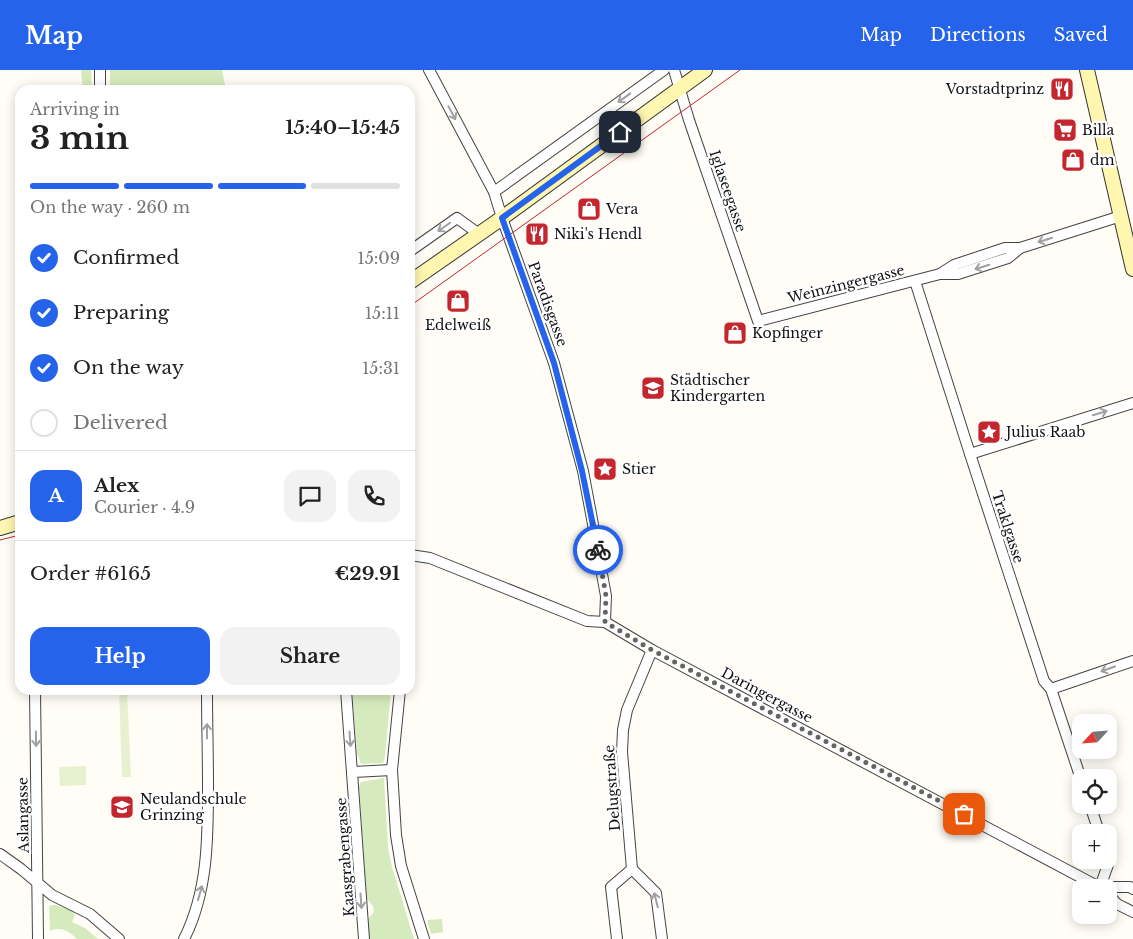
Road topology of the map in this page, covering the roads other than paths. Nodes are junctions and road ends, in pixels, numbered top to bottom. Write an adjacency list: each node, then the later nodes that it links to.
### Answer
1 (100, 70): 7 (street)
2 (429, 70): 9 (street, Paradisgasse, one-way to 9)
3 (664, 70): 9 (street, one-way to 9)
4 (674, 70): 8 (street, Iglaseegasse)
5 (705, 70): 8 (street)
6 (1086, 70): 10 (street)
7 (100, 85)
8 (679, 88): 11 (street); 17 (street, Iglaseegasse)
9 (494, 192): 11 (street, Paradisgasse)
10 (1121, 216): 14 (street); 16 (street, Weinzingergasse, one-way to 16)
11 (502, 218): 12 (street); 23 (street, Paradisgasse)
12 (478, 234): 13 (street, one-way to 13); 15 (street)
13 (415, 247)
14 (1133, 269)
15 (415, 278)
16 (915, 281): 17 (street, Weinzingergasse); 19 (street, Traklgasse)
17 (758, 321)
18 (1133, 403): 19 (street, one-way to 18)
19 (970, 454): 26 (street, Traklgasse)
20 (15, 524): 21 (street)
21 (0, 528)
22 (415, 556): 23 (street, Daringergasse)
23 (605, 622): 24 (street, Daringergasse)
24 (652, 650): 35 (street, Delugstraße); 36 (street, Daringergasse)
25 (1133, 661): 26 (street, one-way to 26)
26 (1051, 689): 31 (street, Traklgasse)
27 (35, 695): 37 (street, Aslangasse, one-way to 37)
28 (207, 695): 44 (street, one-way to 28)
29 (346, 695): 33 (street, Kaasgrabengasse, one-way to 33)
30 (400, 695): 32 (street)
31 (1078, 769)
32 (392, 770): 33 (street); 46 (street)
33 (352, 772): 45 (street, Kaasgrabengasse, one-way to 45)
34 (0, 854): 37 (street)
35 (632, 869): 47 (street); 48 (street, one-way to 35)
36 (1086, 879)
37 (38, 883): 42 (street, Aslangasse); 43 (street)
38 (1117, 887): 39 (street, Daringergasse)
39 (1133, 889)
40 (1117, 904): 41 (street)
41 (1133, 912)
42 (38, 939)
43 (119, 939)
44 (184, 939)
45 (364, 939)
46 (424, 939)
47 (617, 939)
48 (662, 939)

